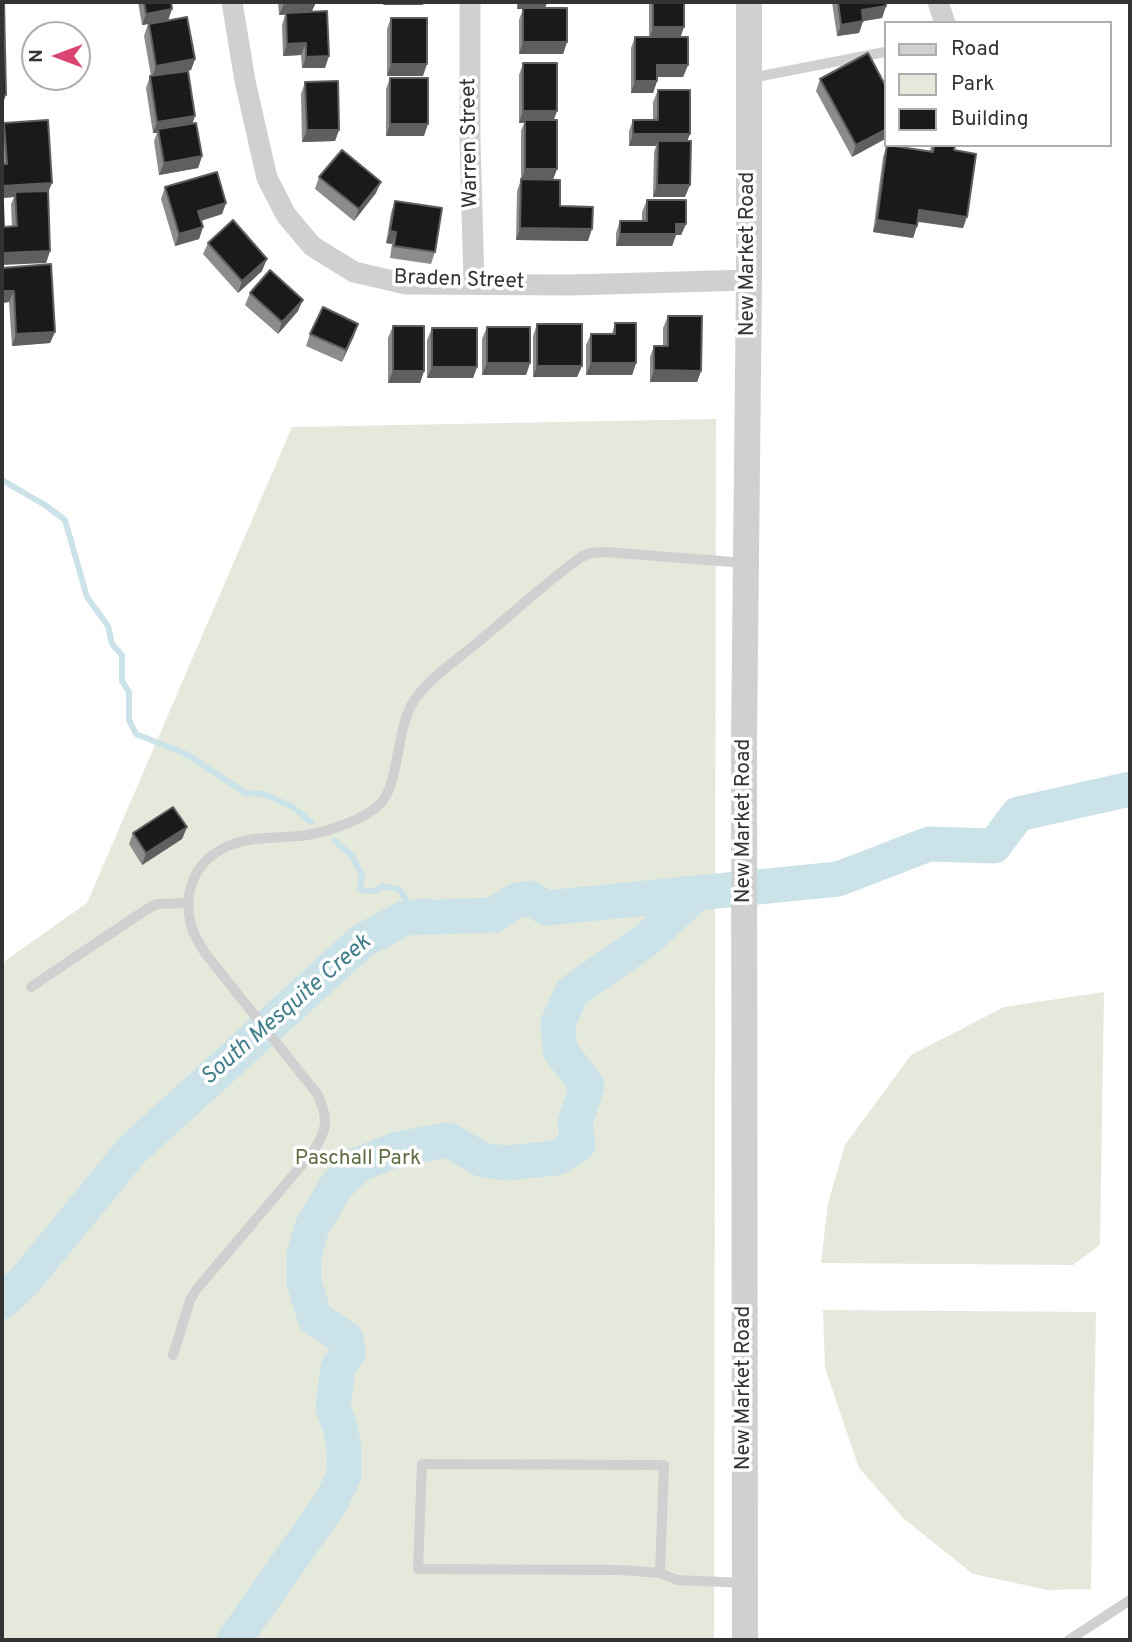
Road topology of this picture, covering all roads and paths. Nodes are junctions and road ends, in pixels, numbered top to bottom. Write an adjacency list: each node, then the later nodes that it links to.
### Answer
1 (232, 2): 9 (street, Braden Street)
2 (470, 2): 9 (street, Warren Street)
3 (749, 2): 7 (street, New Market Road)
4 (938, 2): 5 (street)
5 (944, 21)
6 (884, 52): 7 (lane)
7 (749, 78): 8 (street, New Market Road)
8 (749, 281): 9 (street, Braden Street); 10 (street, New Market Road)
9 (474, 284)
10 (746, 563): 11 (lane); 15 (street, New Market Road)
11 (188, 903): 12 (lane); 13 (lane)
12 (31, 987)
13 (173, 1355)
14 (660, 1573): 14 (lane); 15 (lane)
15 (745, 1583): 17 (street, New Market Road)
16 (1130, 1600): 18 (lane)
17 (744, 1640)
18 (1069, 1640)

